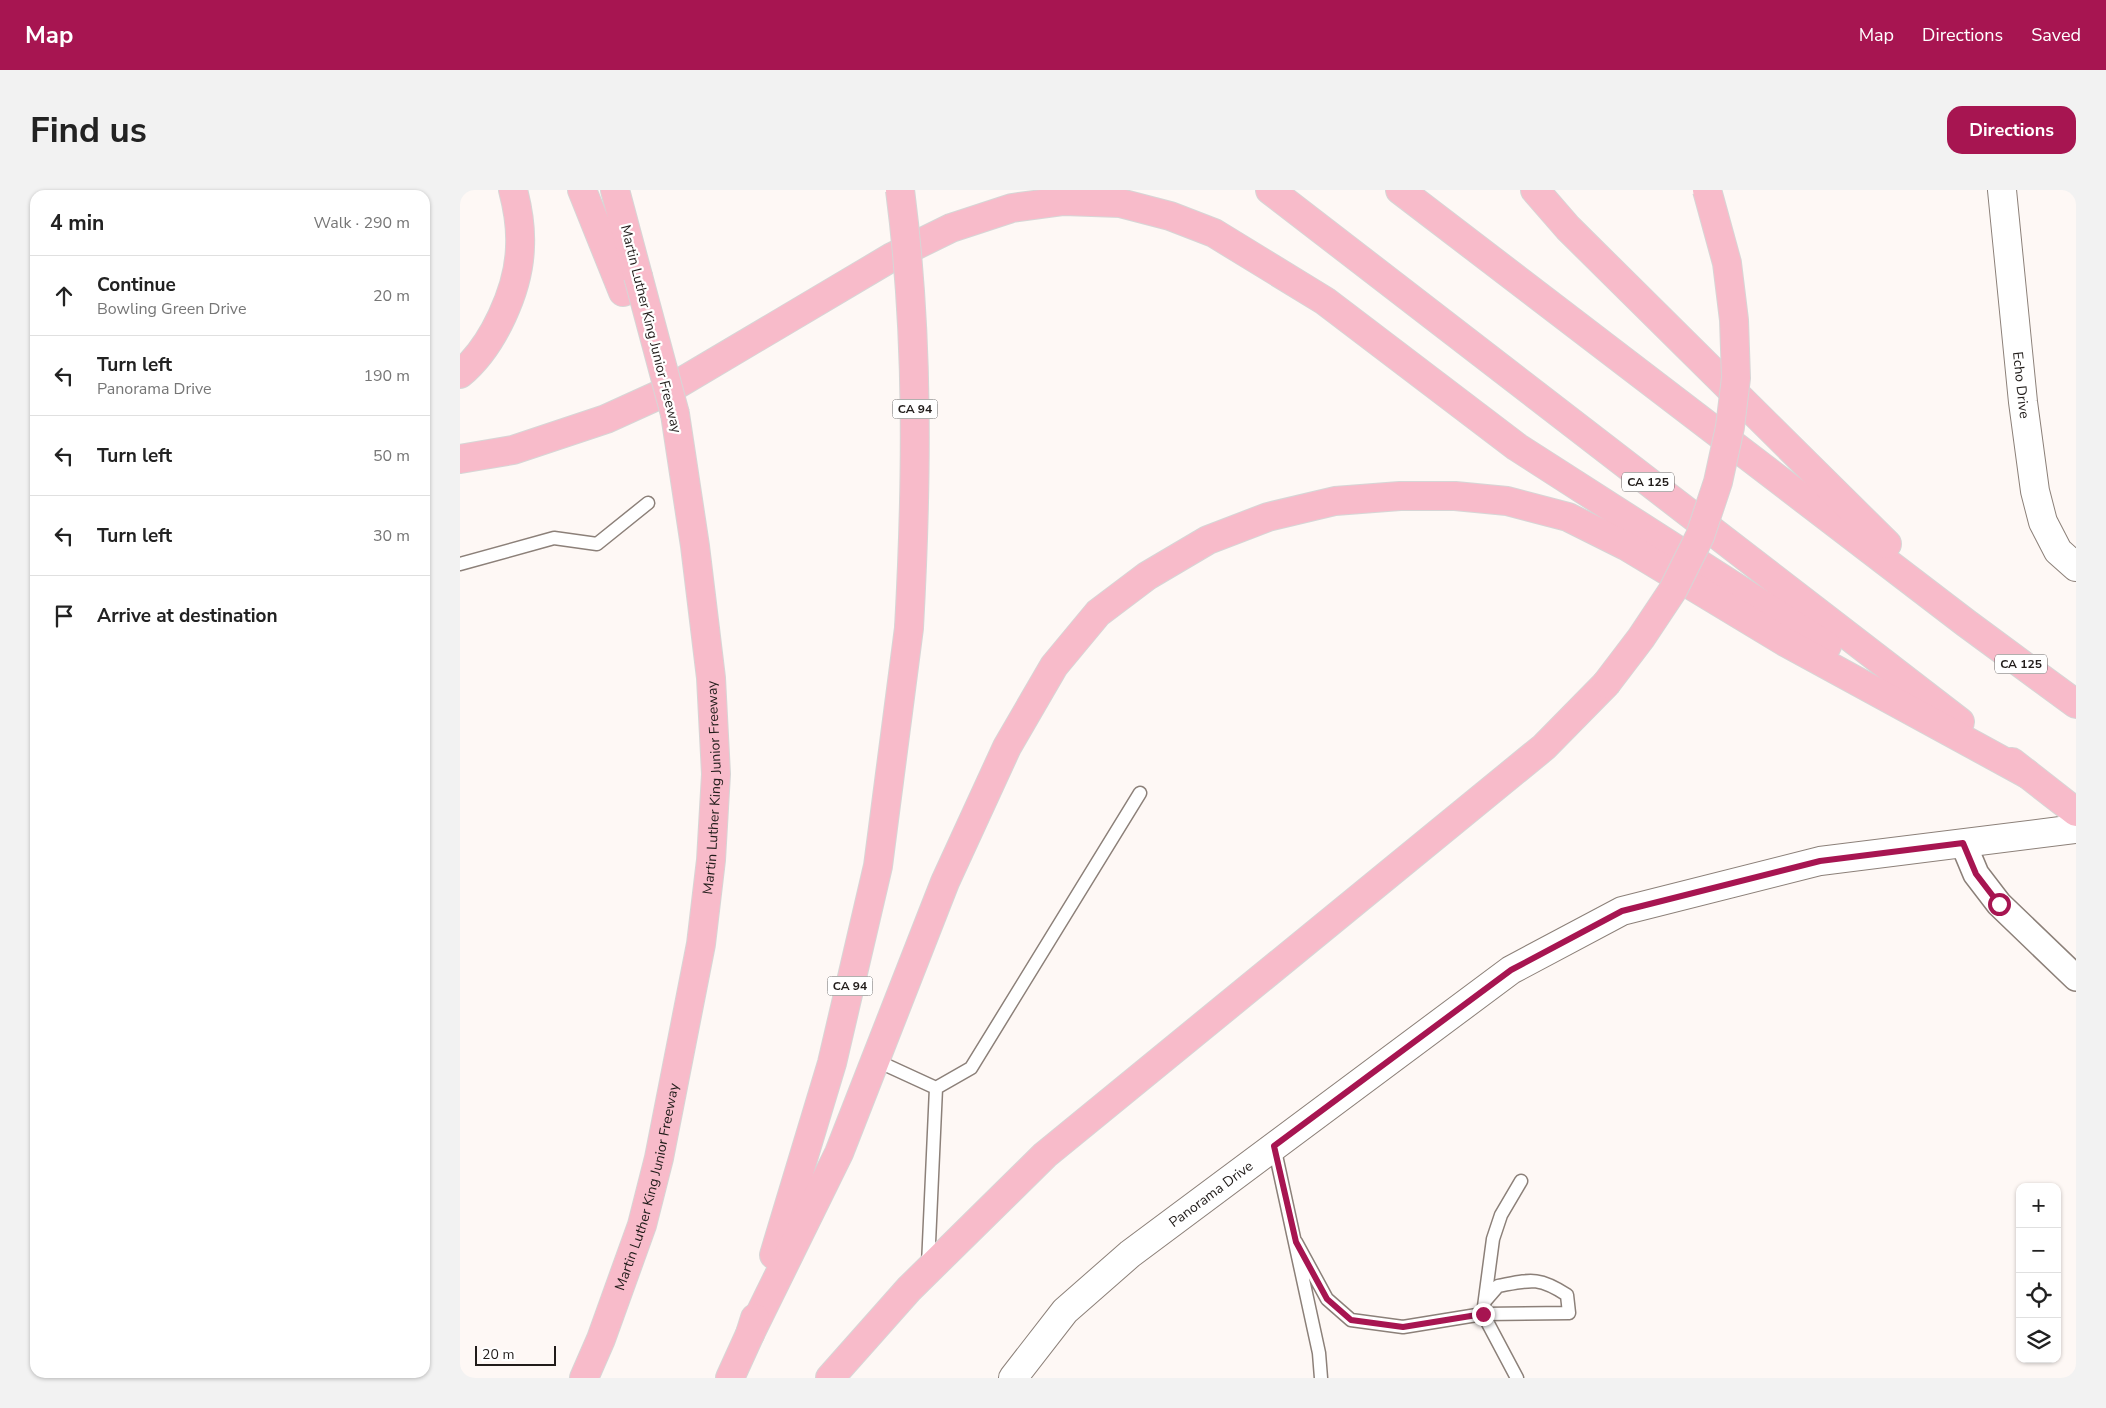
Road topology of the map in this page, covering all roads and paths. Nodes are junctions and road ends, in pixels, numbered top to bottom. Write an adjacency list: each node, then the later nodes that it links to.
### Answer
1 (512, 190): 11 (highway)
2 (582, 190): 10 (highway)
3 (615, 190): 10 (highway, Martin Luther King Junior Freeway)
4 (900, 190): 31 (highway, CA 94, bridge)
5 (1270, 190): 18 (highway, CA 125)
6 (1400, 190): 16 (highway, CA 125)
7 (1535, 190): 16 (highway)
8 (1707, 190): 29 (highway, bridge)
9 (2002, 190): 15 (street, Echo Drive)
10 (630, 284): 32 (highway, Martin Luther King Junior Freeway, bridge)
11 (460, 374)
12 (460, 459): 18 (highway)
13 (648, 503): 14 (lane)
14 (460, 564)
15 (2076, 567)
16 (1966, 623): 17 (highway, CA 125)
17 (2076, 704)
18 (2027, 774): 20 (highway, CA 125); 24 (highway)
19 (1140, 793): 25 (lane)
20 (2076, 812)
21 (2076, 829): 22 (street, Panorama Drive)
22 (1963, 843): 23 (street); 26 (street, Panorama Drive)
23 (2076, 978)
24 (875, 1060): 25 (lane); 31 (highway)
25 (936, 1088): 29 (lane)
26 (1274, 1146): 28 (lane); 35 (street, Panorama Drive)
27 (1521, 1180): 30 (lane)
28 (1296, 1242): 30 (lane); 36 (lane)
29 (928, 1270): 34 (highway)
30 (1484, 1308): 30 (lane); 37 (lane)
31 (750, 1334): 33 (highway, CA 94)
32 (584, 1378)
33 (730, 1378)
34 (830, 1378)
35 (1014, 1378)
36 (1321, 1378)
37 (1517, 1378)

